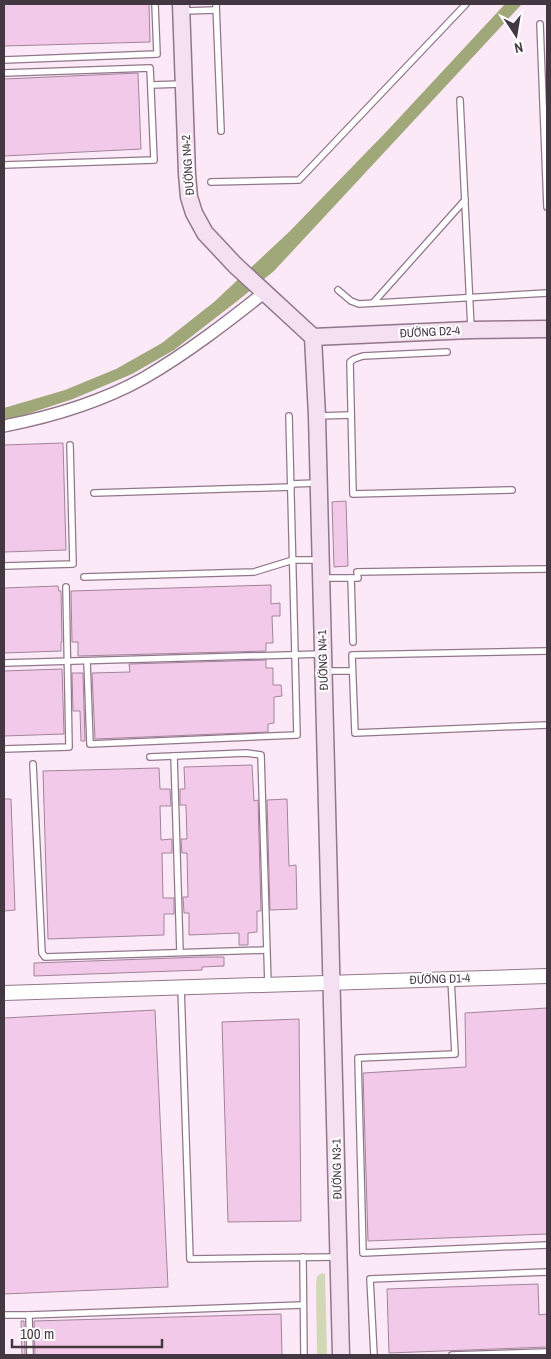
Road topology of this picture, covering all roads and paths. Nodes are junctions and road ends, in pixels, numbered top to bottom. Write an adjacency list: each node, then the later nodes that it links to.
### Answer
1 (155, 4): 6 (lane)
2 (466, 4): 13 (lane)
3 (216, 7): 4 (lane); 11 (lane)
4 (181, 8): 8 (main road, ĐƯỜNG N4-2)
5 (540, 24): 15 (lane)
6 (4, 60)
7 (4, 73): 9 (lane)
8 (184, 84): 9 (lane); 17 (main road, ĐƯỜNG N4-2)
9 (151, 85): 12 (lane)
10 (460, 100): 14 (lane)
11 (221, 131)
12 (4, 165)
13 (212, 182)
14 (465, 200): 19 (lane); 20 (lane)
15 (547, 207)
16 (338, 290): 20 (lane)
17 (265, 292): 23 (main road, ĐƯỜNG N4-2); 28 (street)
18 (547, 293): 19 (lane)
19 (469, 296): 20 (lane); 22 (lane)
20 (373, 303)
21 (547, 329): 22 (main road, ĐƯỜNG D2-4)
22 (471, 330): 23 (main road, ĐƯỜNG D2-4)
23 (313, 338): 27 (main road, ĐƯỜNG N4-1)
24 (447, 352): 25 (lane)
25 (351, 415): 27 (lane); 32 (lane)
26 (289, 416): 31 (lane)
27 (317, 416): 30 (main road, ĐƯỜNG N4-1)
28 (4, 426)
29 (70, 445): 36 (lane)
30 (318, 483): 31 (lane); 35 (main road, ĐƯỜNG N4-1)
31 (291, 485): 33 (lane); 34 (lane)
32 (512, 490)
33 (94, 493)
34 (293, 560): 35 (lane); 38 (lane); 45 (lane)
35 (320, 560): 39 (main road, ĐƯỜNG N4-1)
36 (4, 566)
37 (547, 569): 40 (lane)
38 (84, 577)
39 (321, 578): 40 (lane); 44 (main road, ĐƯỜNG N4-1)
40 (351, 578): 42 (lane)
41 (66, 587): 47 (lane)
42 (353, 642)
43 (547, 651): 50 (lane)
44 (323, 654): 45 (lane); 49 (main road, ĐƯỜNG N4-1)
45 (295, 655): 46 (lane); 46 (lane)
46 (87, 661): 47 (lane)
47 (68, 662): 48 (lane); 52 (lane)
48 (4, 664)
49 (323, 671): 50 (lane); 60 (main road, ĐƯỜNG N4-1)
50 (352, 671): 51 (lane)
51 (547, 725)
52 (4, 749)
53 (174, 756): 54 (lane); 56 (lane); 57 (lane)
54 (150, 757)
55 (32, 764): 57 (lane)
56 (266, 950): 57 (lane); 61 (lane)
57 (180, 952)
58 (547, 976): 59 (street, ĐƯỜNG D1-4)
59 (450, 979): 60 (street, ĐƯỜNG D1-4); 64 (lane)
60 (332, 983): 61 (street, ĐƯỜNG D1-4); 66 (main road, ĐƯỜNG N3-1)
61 (268, 985): 62 (street, ĐƯỜNG D1-4)
62 (181, 987): 63 (street, ĐƯỜNG D1-4); 65 (lane)
63 (4, 993)
64 (547, 1246)
65 (303, 1257): 66 (lane); 68 (lane)
66 (339, 1257): 74 (main road, ĐƯỜNG N3-1)
67 (547, 1272): 75 (lane)
68 (303, 1305): 70 (lane); 73 (lane)
69 (4, 1315): 70 (lane)
70 (29, 1315): 72 (lane)
71 (547, 1352): 76 (lane)
72 (30, 1355)
73 (304, 1355)
74 (341, 1355)
75 (374, 1355)
76 (452, 1355)

